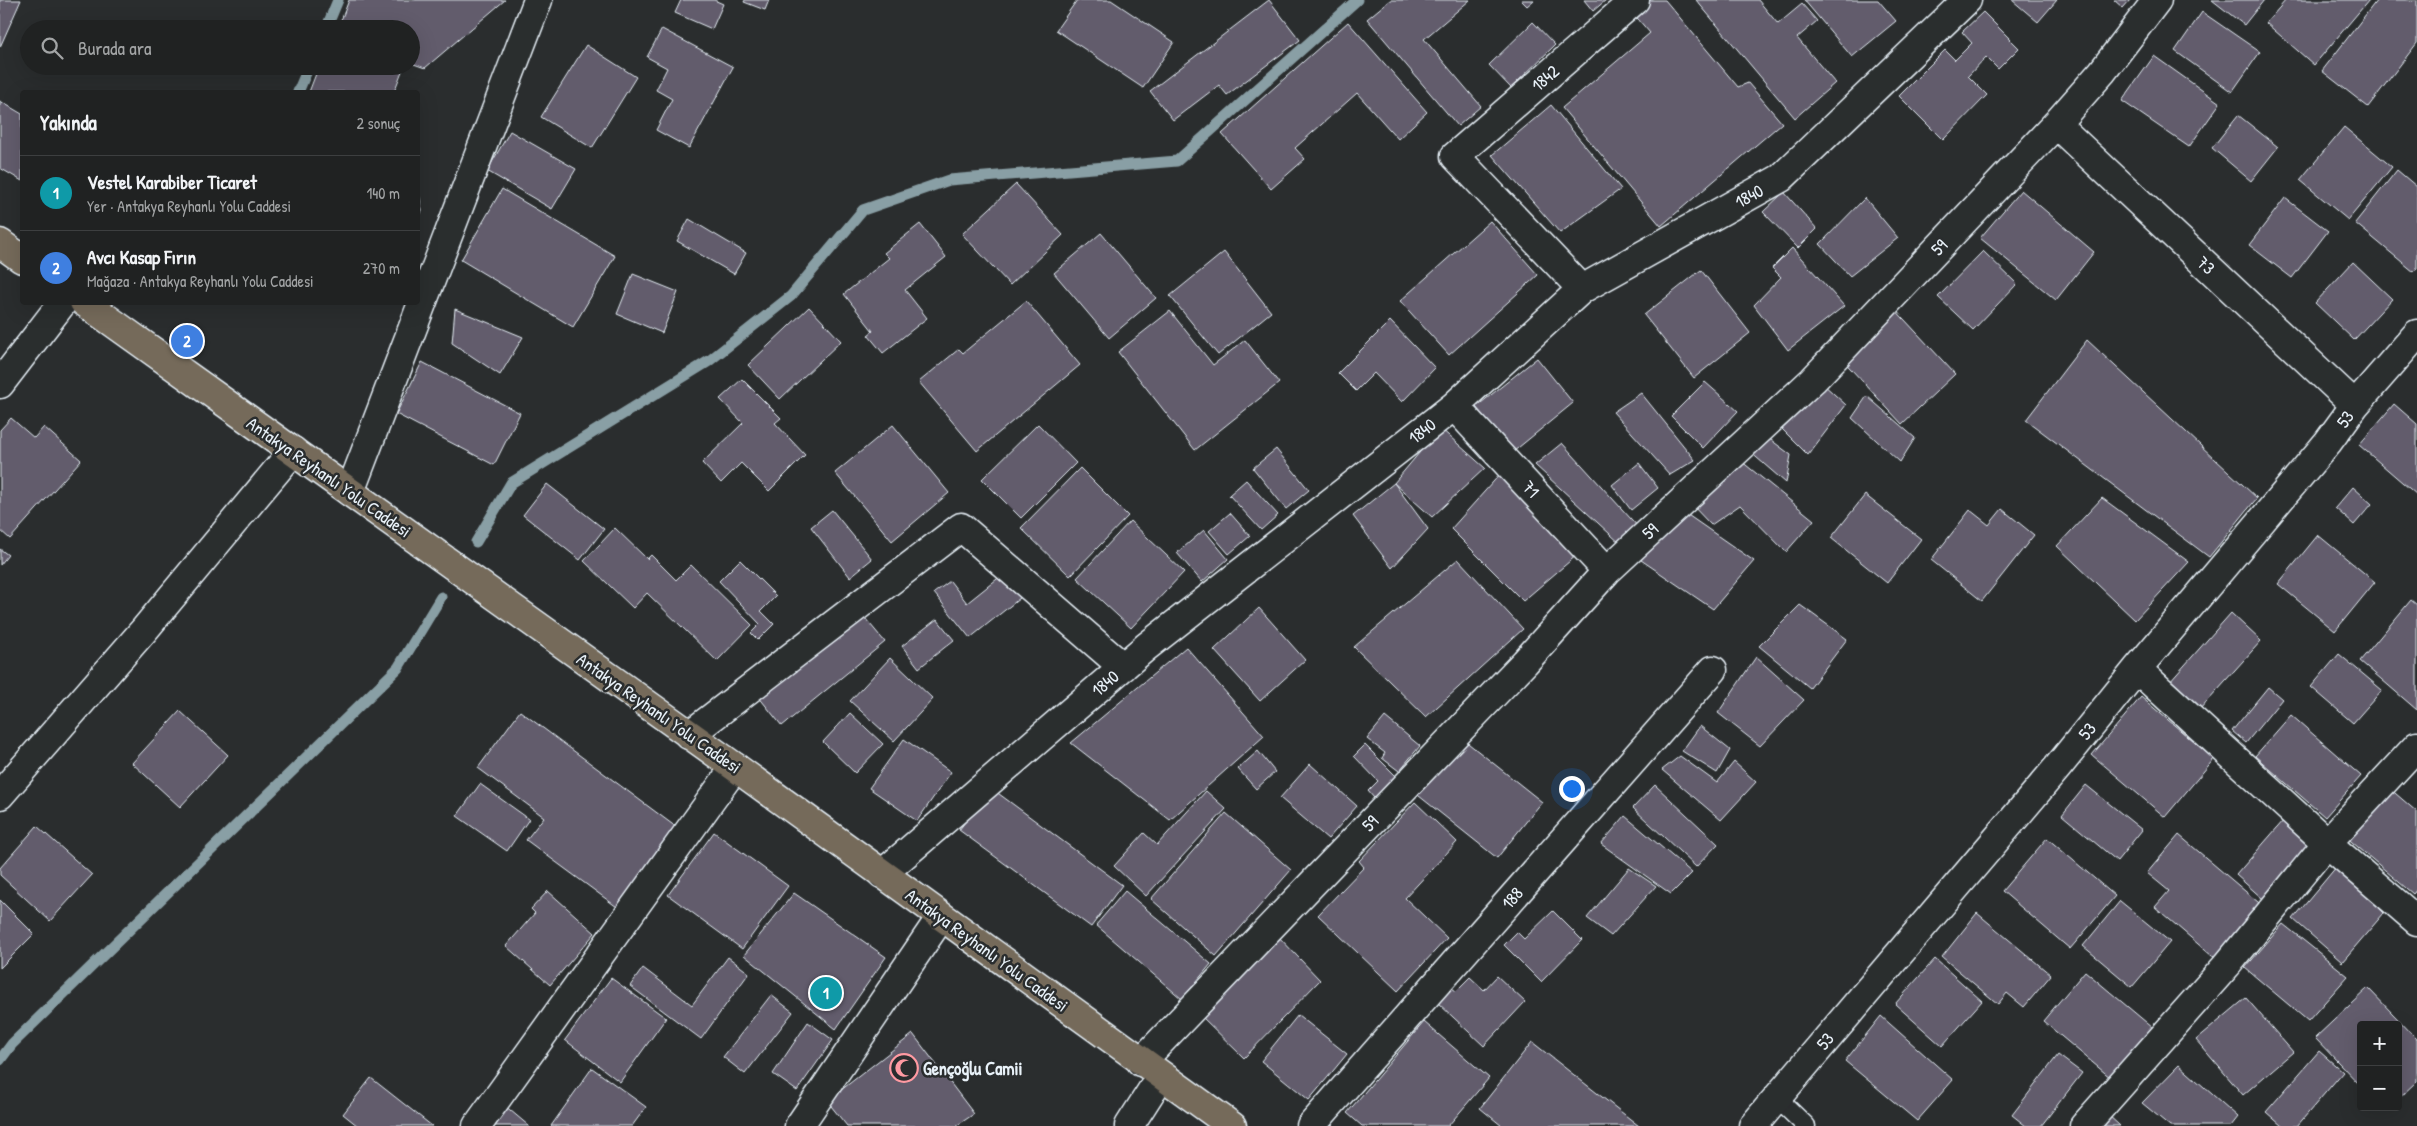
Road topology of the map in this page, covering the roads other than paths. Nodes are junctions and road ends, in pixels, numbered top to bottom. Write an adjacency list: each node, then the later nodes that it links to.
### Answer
1 (538, 0): 16 (street)
2 (1635, 0): 8 (street, 1842)
3 (1967, 0): 8 (street, 1840)
4 (2158, 0): 5 (street, 59)
5 (2056, 124): 13 (street, 73); 17 (street, 59)
6 (0, 243): 7 (main road)
7 (20, 258)
8 (1582, 289): 14 (street, 1840)
9 (60, 305): 12 (street)
10 (88, 305): 15 (main road, Antakya Reyhanlı Yolu Caddesi)
11 (2417, 334): 13 (street, 53)
12 (0, 384)
13 (2355, 405): 19 (street, 53)
14 (1454, 406): 17 (street, 71); 18 (street, 1840)
15 (293, 451): 16 (main road, Antakya Reyhanlı Yolu Caddesi); 24 (street)
16 (350, 492): 21 (main road, Antakya Reyhanlı Yolu Caddesi)
17 (1608, 572): 29 (street, 59)
18 (1123, 667): 21 (street); 26 (street, 1840)
19 (2137, 669): 25 (street); 30 (street, 53)
20 (1713, 670): 35 (street, 188)
21 (689, 735): 23 (main road, Antakya Reyhanlı Yolu Caddesi)
22 (2417, 746): 25 (street)
23 (735, 766): 26 (main road, Antakya Reyhanlı Yolu Caddesi); 31 (street)
24 (0, 795)
25 (2328, 843): 28 (street); 38 (street)
26 (882, 874): 27 (main road, Antakya Reyhanlı Yolu Caddesi)
27 (941, 917): 29 (main road, Antakya Reyhanlı Yolu Caddesi); 32 (street)
28 (2417, 921)
29 (1151, 1069): 33 (street, 59); 34 (main road, Antakya Reyhanlı Yolu Caddesi)
30 (1777, 1098): 36 (street, 53); 37 (lane)
31 (477, 1126)
32 (799, 1126)
33 (1129, 1126)
34 (1232, 1126)
35 (1311, 1126)
36 (1753, 1126)
37 (1806, 1126)
38 (2084, 1126)

